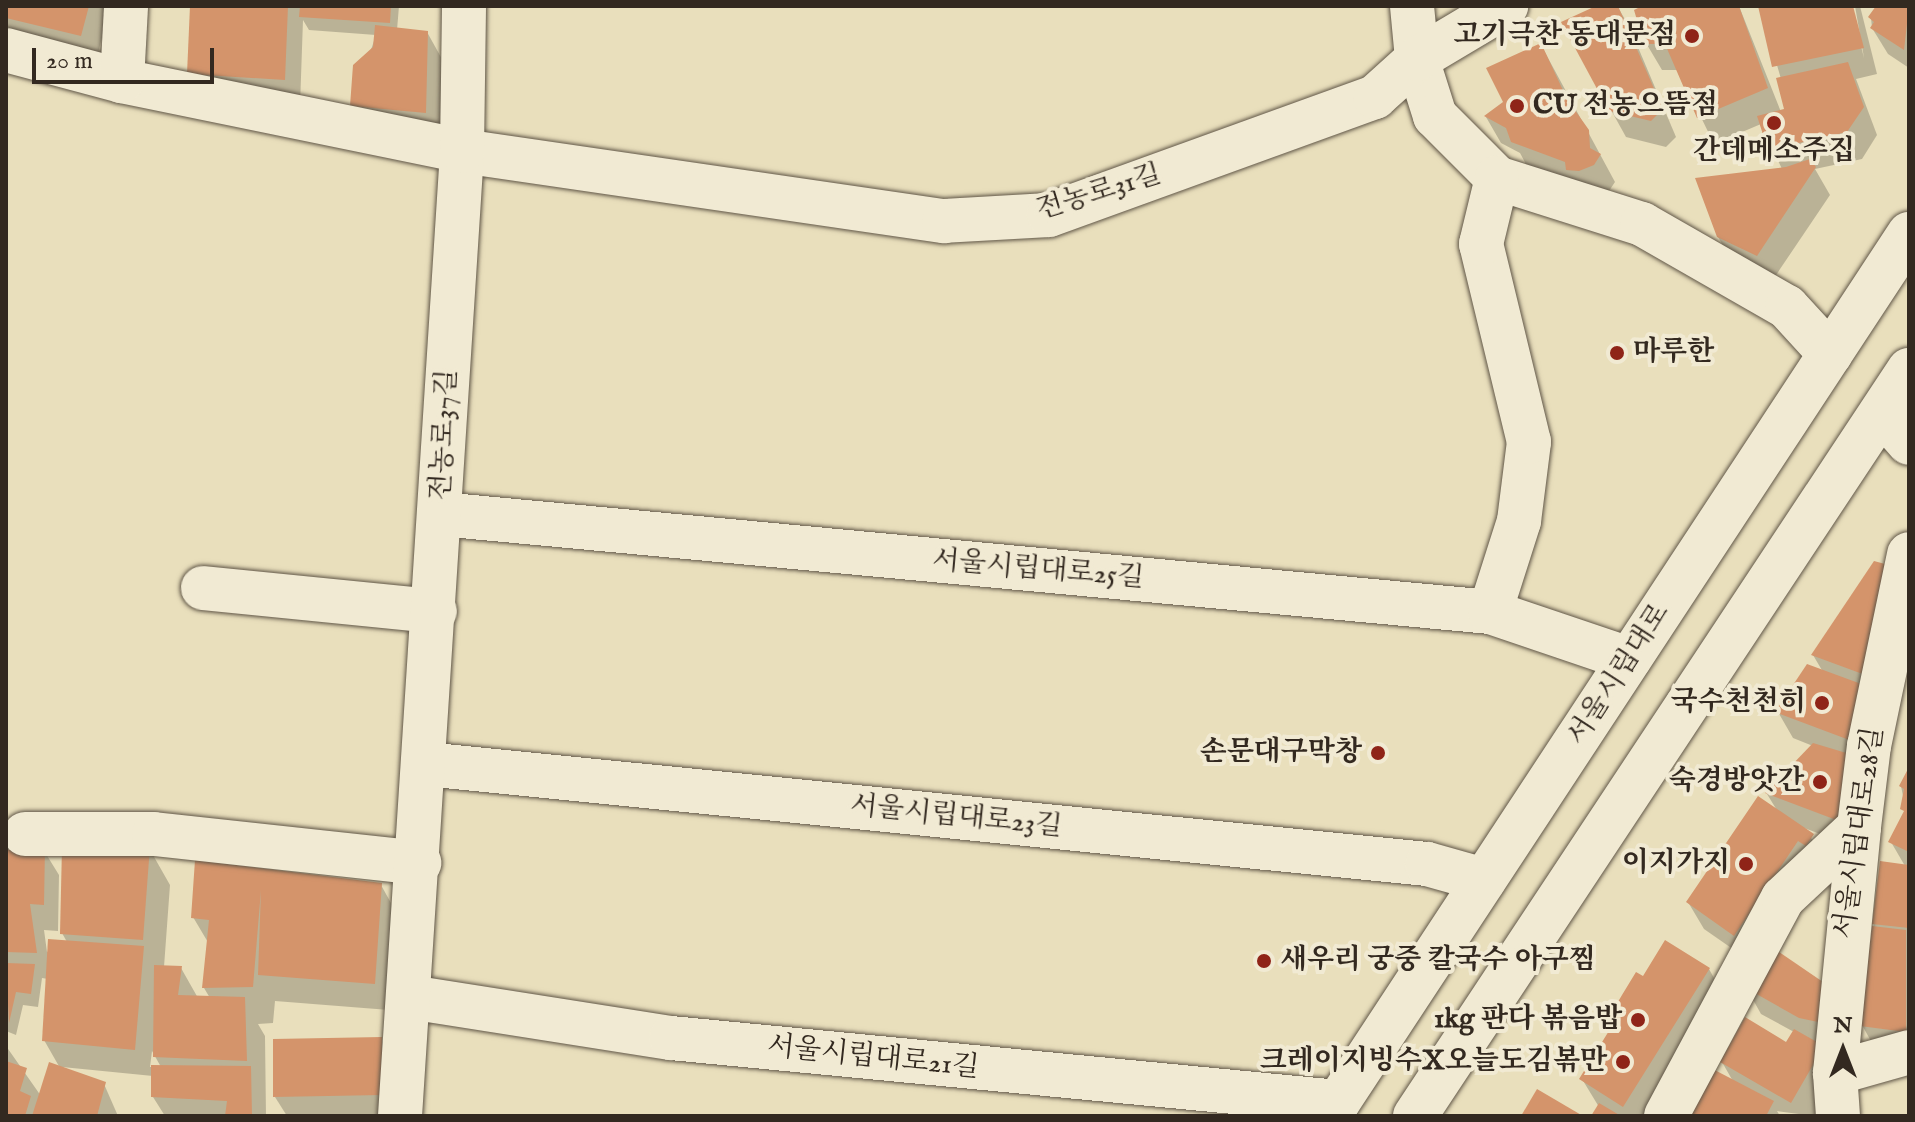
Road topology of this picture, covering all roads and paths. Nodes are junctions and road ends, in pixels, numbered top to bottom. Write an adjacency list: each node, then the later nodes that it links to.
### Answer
1 (126, 6): 7 (street)
2 (464, 6): 8 (street, 전농로37길)
3 (1412, 6): 6 (street)
4 (1506, 6): 6 (street, 전농로31길)
5 (6, 50): 7 (street, 전농로31길)
6 (1417, 59): 8 (street, 전농로31길); 9 (street)
7 (122, 81): 8 (street, 전농로31길)
8 (462, 151): 14 (street, 전농로37길)
9 (1497, 178): 11 (street); 18 (street)
10 (1909, 234): 11 (street, 서울시립대로)
11 (1830, 354): 19 (street, 서울시립대로)
12 (1909, 370): 13 (street)
13 (1896, 428): 30 (street)
14 (440, 514): 17 (street, 전농로37길); 18 (street, 서울시립대로25길)
15 (1909, 554): 21 (street, 서울시립대로28길)
16 (203, 588): 17 (street)
17 (435, 611): 20 (street, 전농로37길)
18 (1490, 612): 19 (street, 서울시립대로25길)
19 (1629, 659): 24 (street, 서울시립대로)
20 (425, 764): 23 (street, 전농로37길); 24 (street, 서울시립대로23길)
21 (1859, 827): 27 (street, 서울시립대로28길); 31 (street)
22 (25, 834): 23 (street)
23 (419, 863): 25 (street, 전농로37길)
24 (1484, 880): 28 (street, 서울시립대로)
25 (409, 997): 28 (street, 서울시립대로21길); 29 (street, 전농로37길)
26 (1909, 1052): 27 (street)
27 (1835, 1073): 32 (street, 서울시립대로28길)
28 (1334, 1109)
29 (400, 1116)
30 (1415, 1116)
31 (1666, 1116)
32 (1838, 1116)

